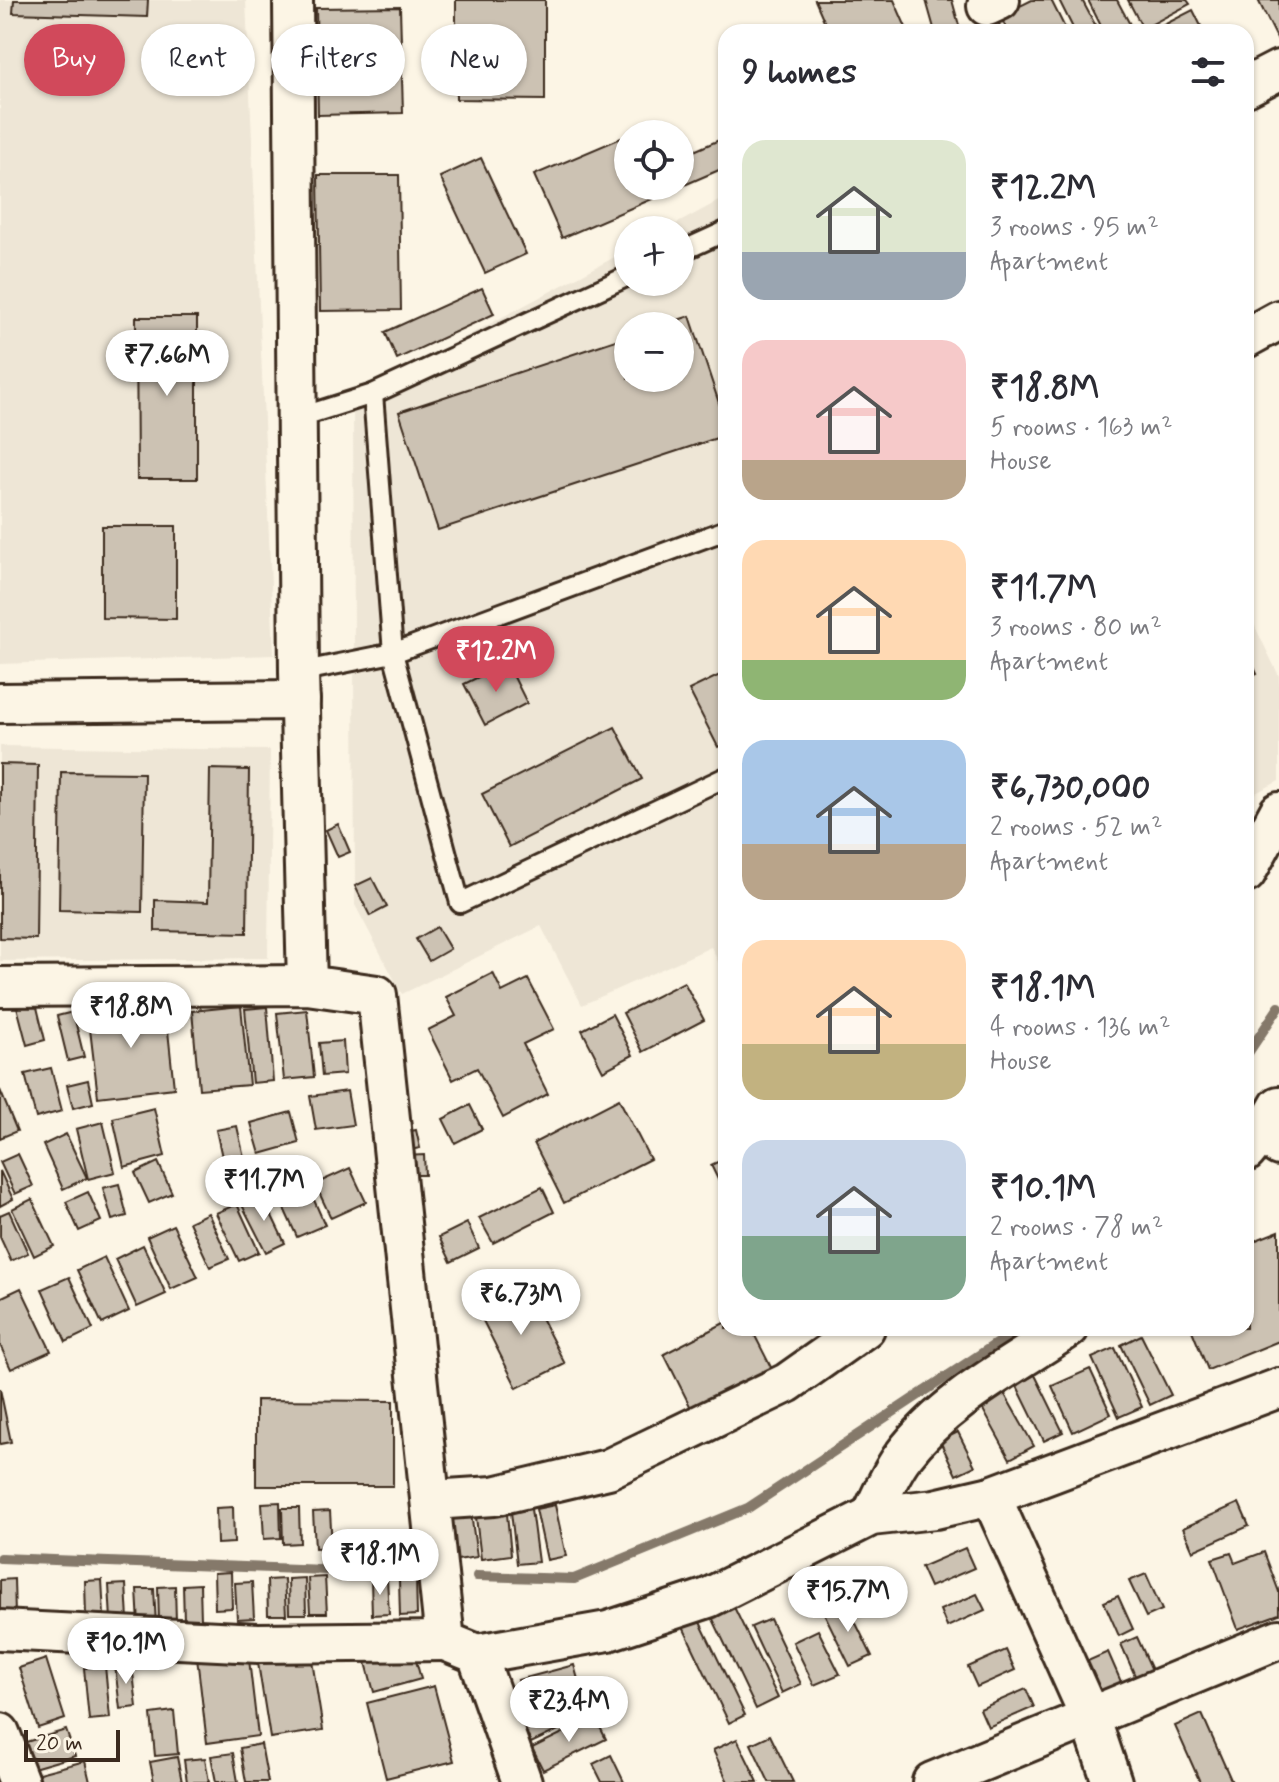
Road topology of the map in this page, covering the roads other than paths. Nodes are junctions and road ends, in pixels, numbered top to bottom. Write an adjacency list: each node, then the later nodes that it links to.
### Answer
1 (293, 0): 10 (street)
2 (1279, 70): 3 (street)
3 (1254, 83)
4 (718, 235): 5 (lane)
5 (694, 246)
6 (614, 282): 9 (lane)
7 (1279, 320): 8 (street)
8 (1254, 334)
9 (373, 394): 10 (lane); 12 (lane)
10 (297, 418): 13 (street)
11 (718, 533): 12 (lane)
12 (393, 653): 13 (lane); 15 (lane)
13 (299, 686): 14 (street); 18 (street)
14 (0, 703)
15 (718, 781)
16 (1279, 812): 17 (street)
17 (1254, 858)
18 (307, 985): 19 (street); 26 (street)
19 (0, 987)
20 (1276, 1125): 21 (street)
21 (1254, 1145)
22 (854, 1336): 26 (street)
23 (1056, 1336): 27 (street)
24 (1279, 1388): 25 (street)
25 (991, 1496): 27 (street); 31 (street)
26 (432, 1500): 29 (street)
27 (871, 1516): 29 (street)
28 (0, 1630): 29 (street)
29 (455, 1634): 32 (street)
30 (1279, 1639): 31 (street)
31 (1090, 1717): 33 (street); 34 (street)
32 (522, 1782)
33 (932, 1782)
34 (1112, 1782)

